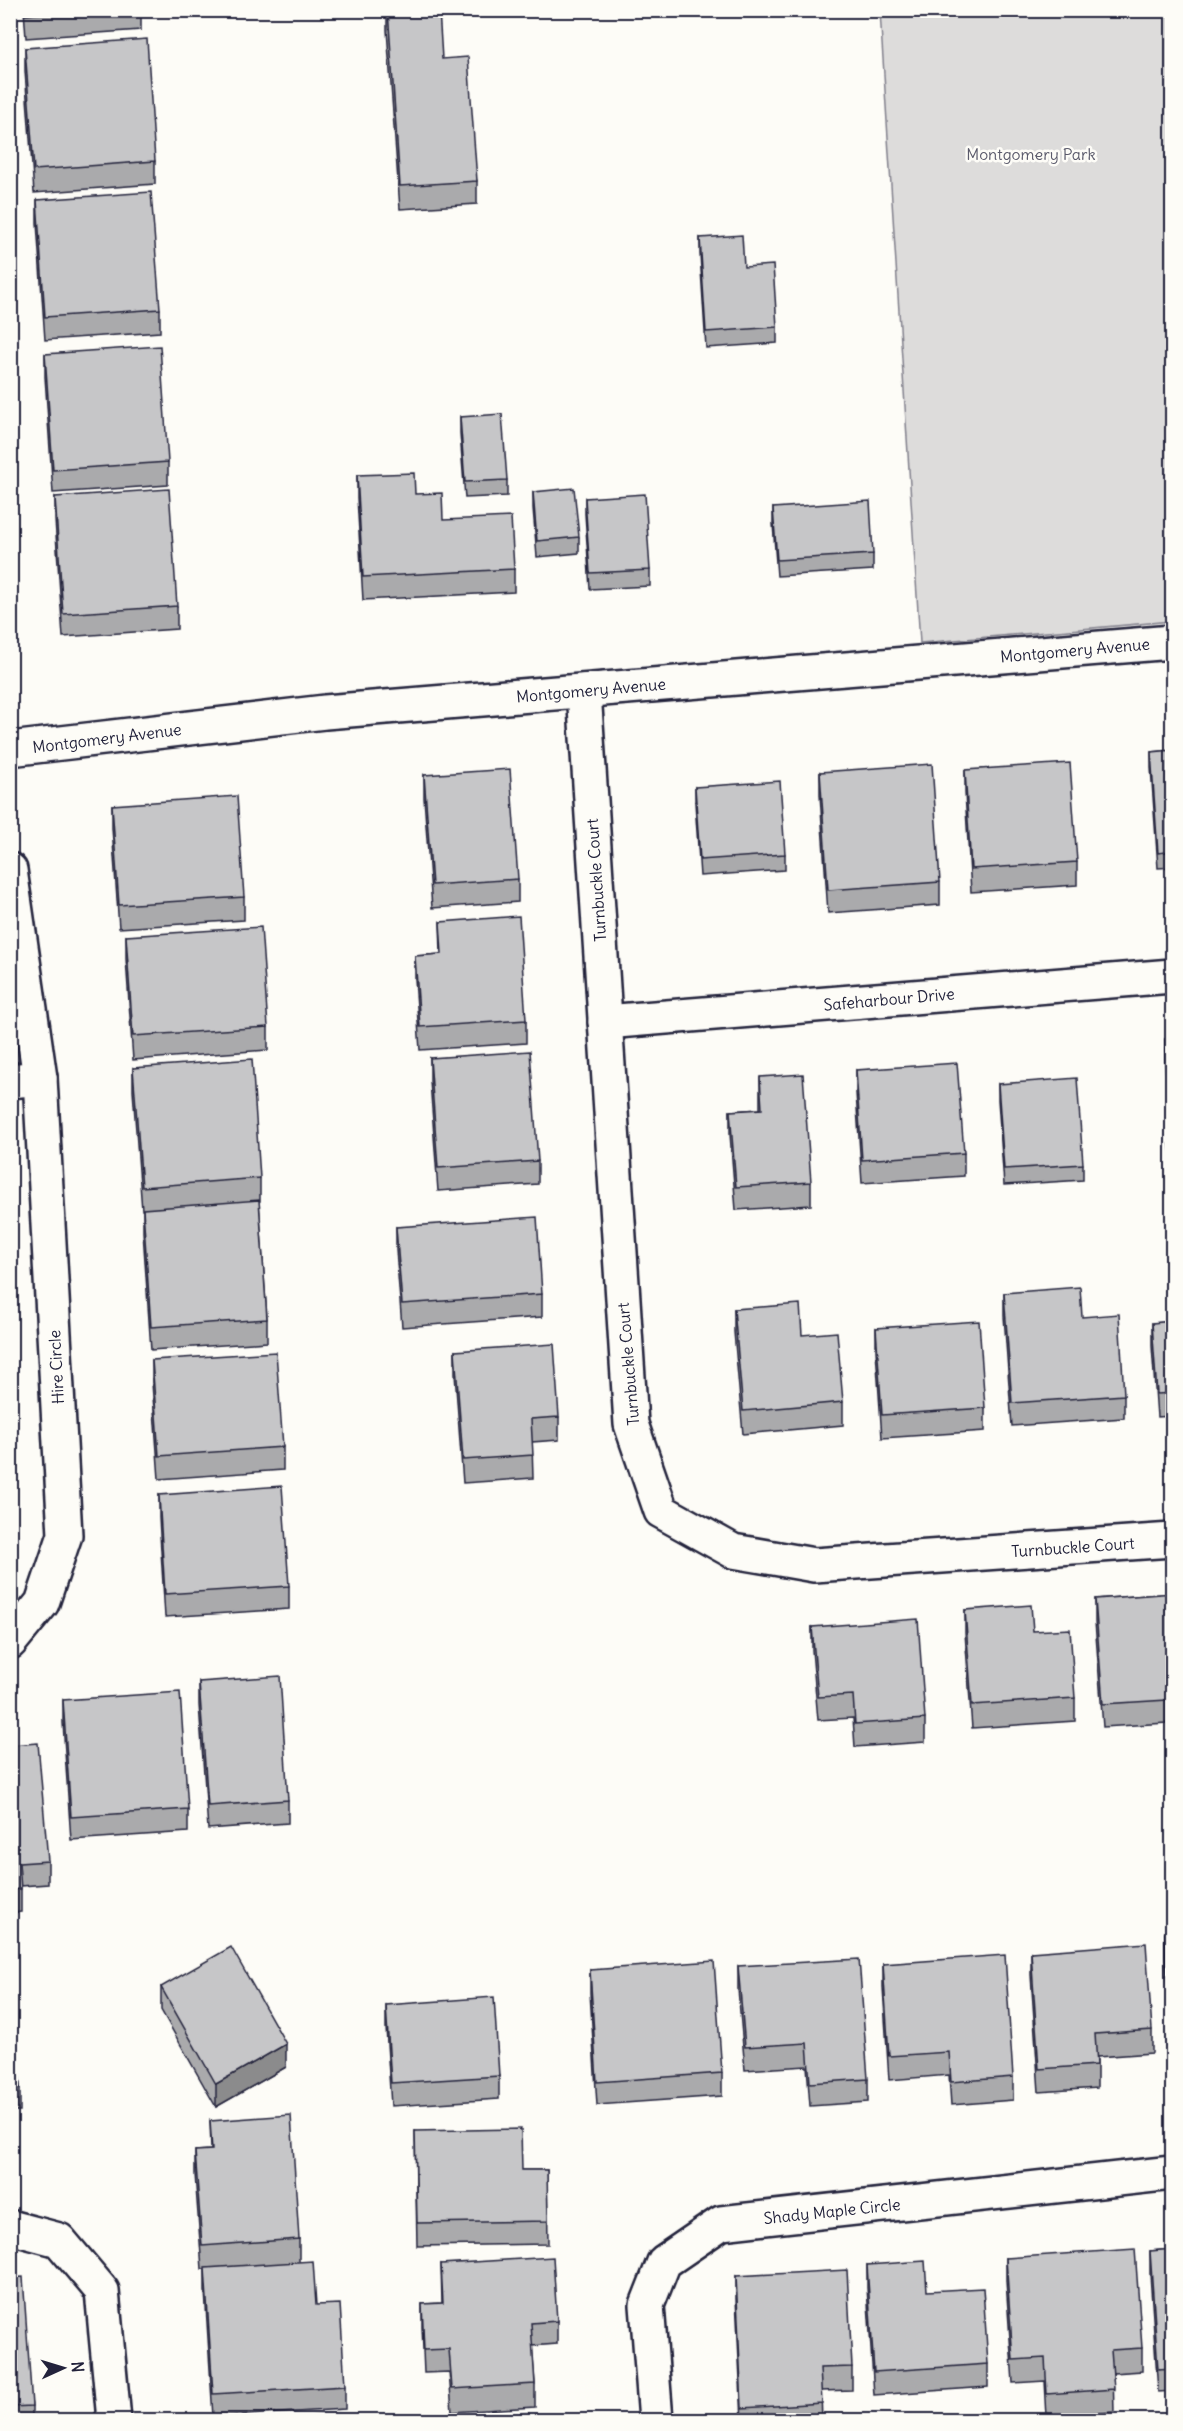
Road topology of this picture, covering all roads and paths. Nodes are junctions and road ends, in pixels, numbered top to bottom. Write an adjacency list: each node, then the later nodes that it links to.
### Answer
1 (1173, 642): 2 (street, Montgomery Avenue)
2 (584, 691): 3 (street, Montgomery Avenue); 6 (street, Turnbuckle Court)
3 (10, 749)
4 (10, 870): 7 (street, Hire Circle)
5 (1173, 976): 6 (street, Safeharbour Drive)
6 (605, 1022): 8 (street, Turnbuckle Court)
7 (25, 1079): 9 (street, Hire Circle)
8 (1173, 1540)
9 (10, 1642)
10 (1173, 2174): 13 (street, Shady Maple Circle)
11 (10, 2227): 12 (street)
12 (114, 2421)
13 (656, 2421)

